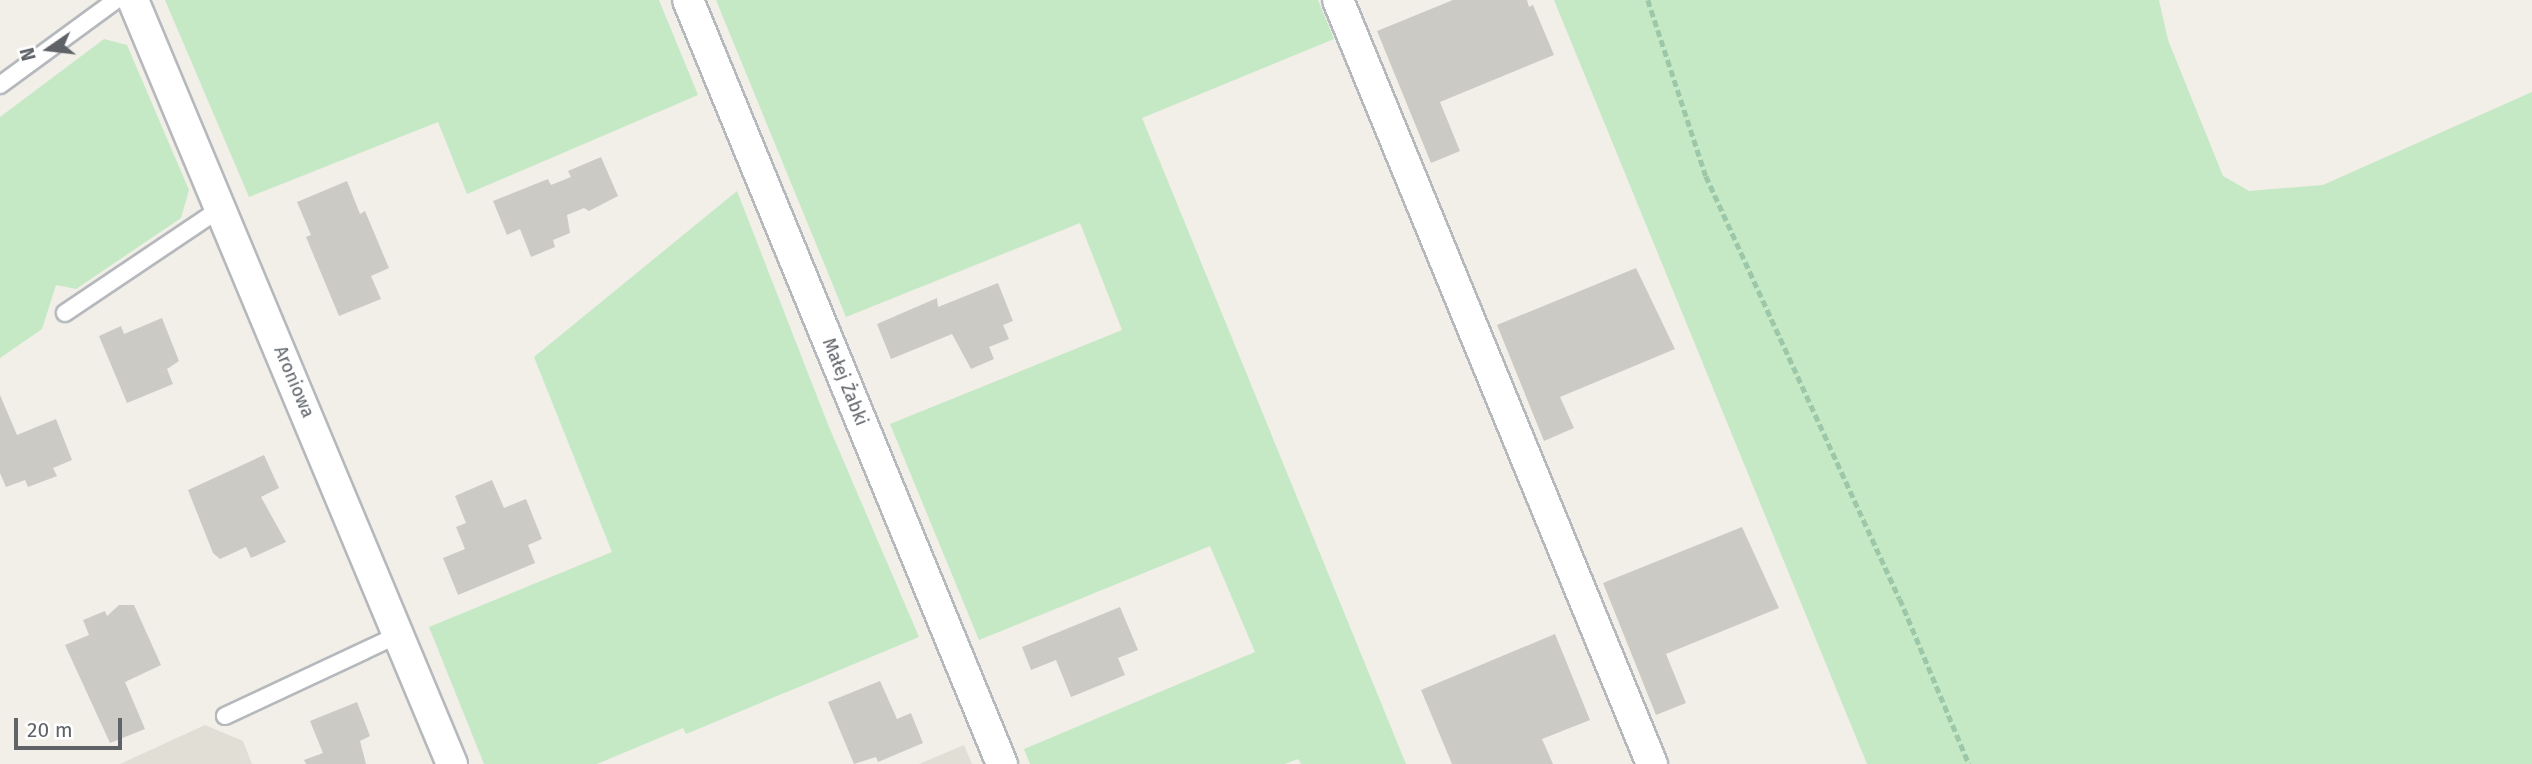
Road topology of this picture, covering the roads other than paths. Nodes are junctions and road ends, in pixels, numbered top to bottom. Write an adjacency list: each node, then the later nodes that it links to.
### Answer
1 (116, 0): 5 (lane)
2 (134, 0): 6 (street, Aroniowa)
3 (688, 0): 11 (street, Małej Żabki)
4 (1338, 0): 12 (street)
5 (0, 85)
6 (221, 208): 7 (lane); 8 (street, Aroniowa)
7 (65, 313)
8 (400, 634): 9 (lane); 10 (street, Aroniowa)
9 (225, 716)
10 (452, 764)
11 (1002, 764)
12 (1652, 764)

